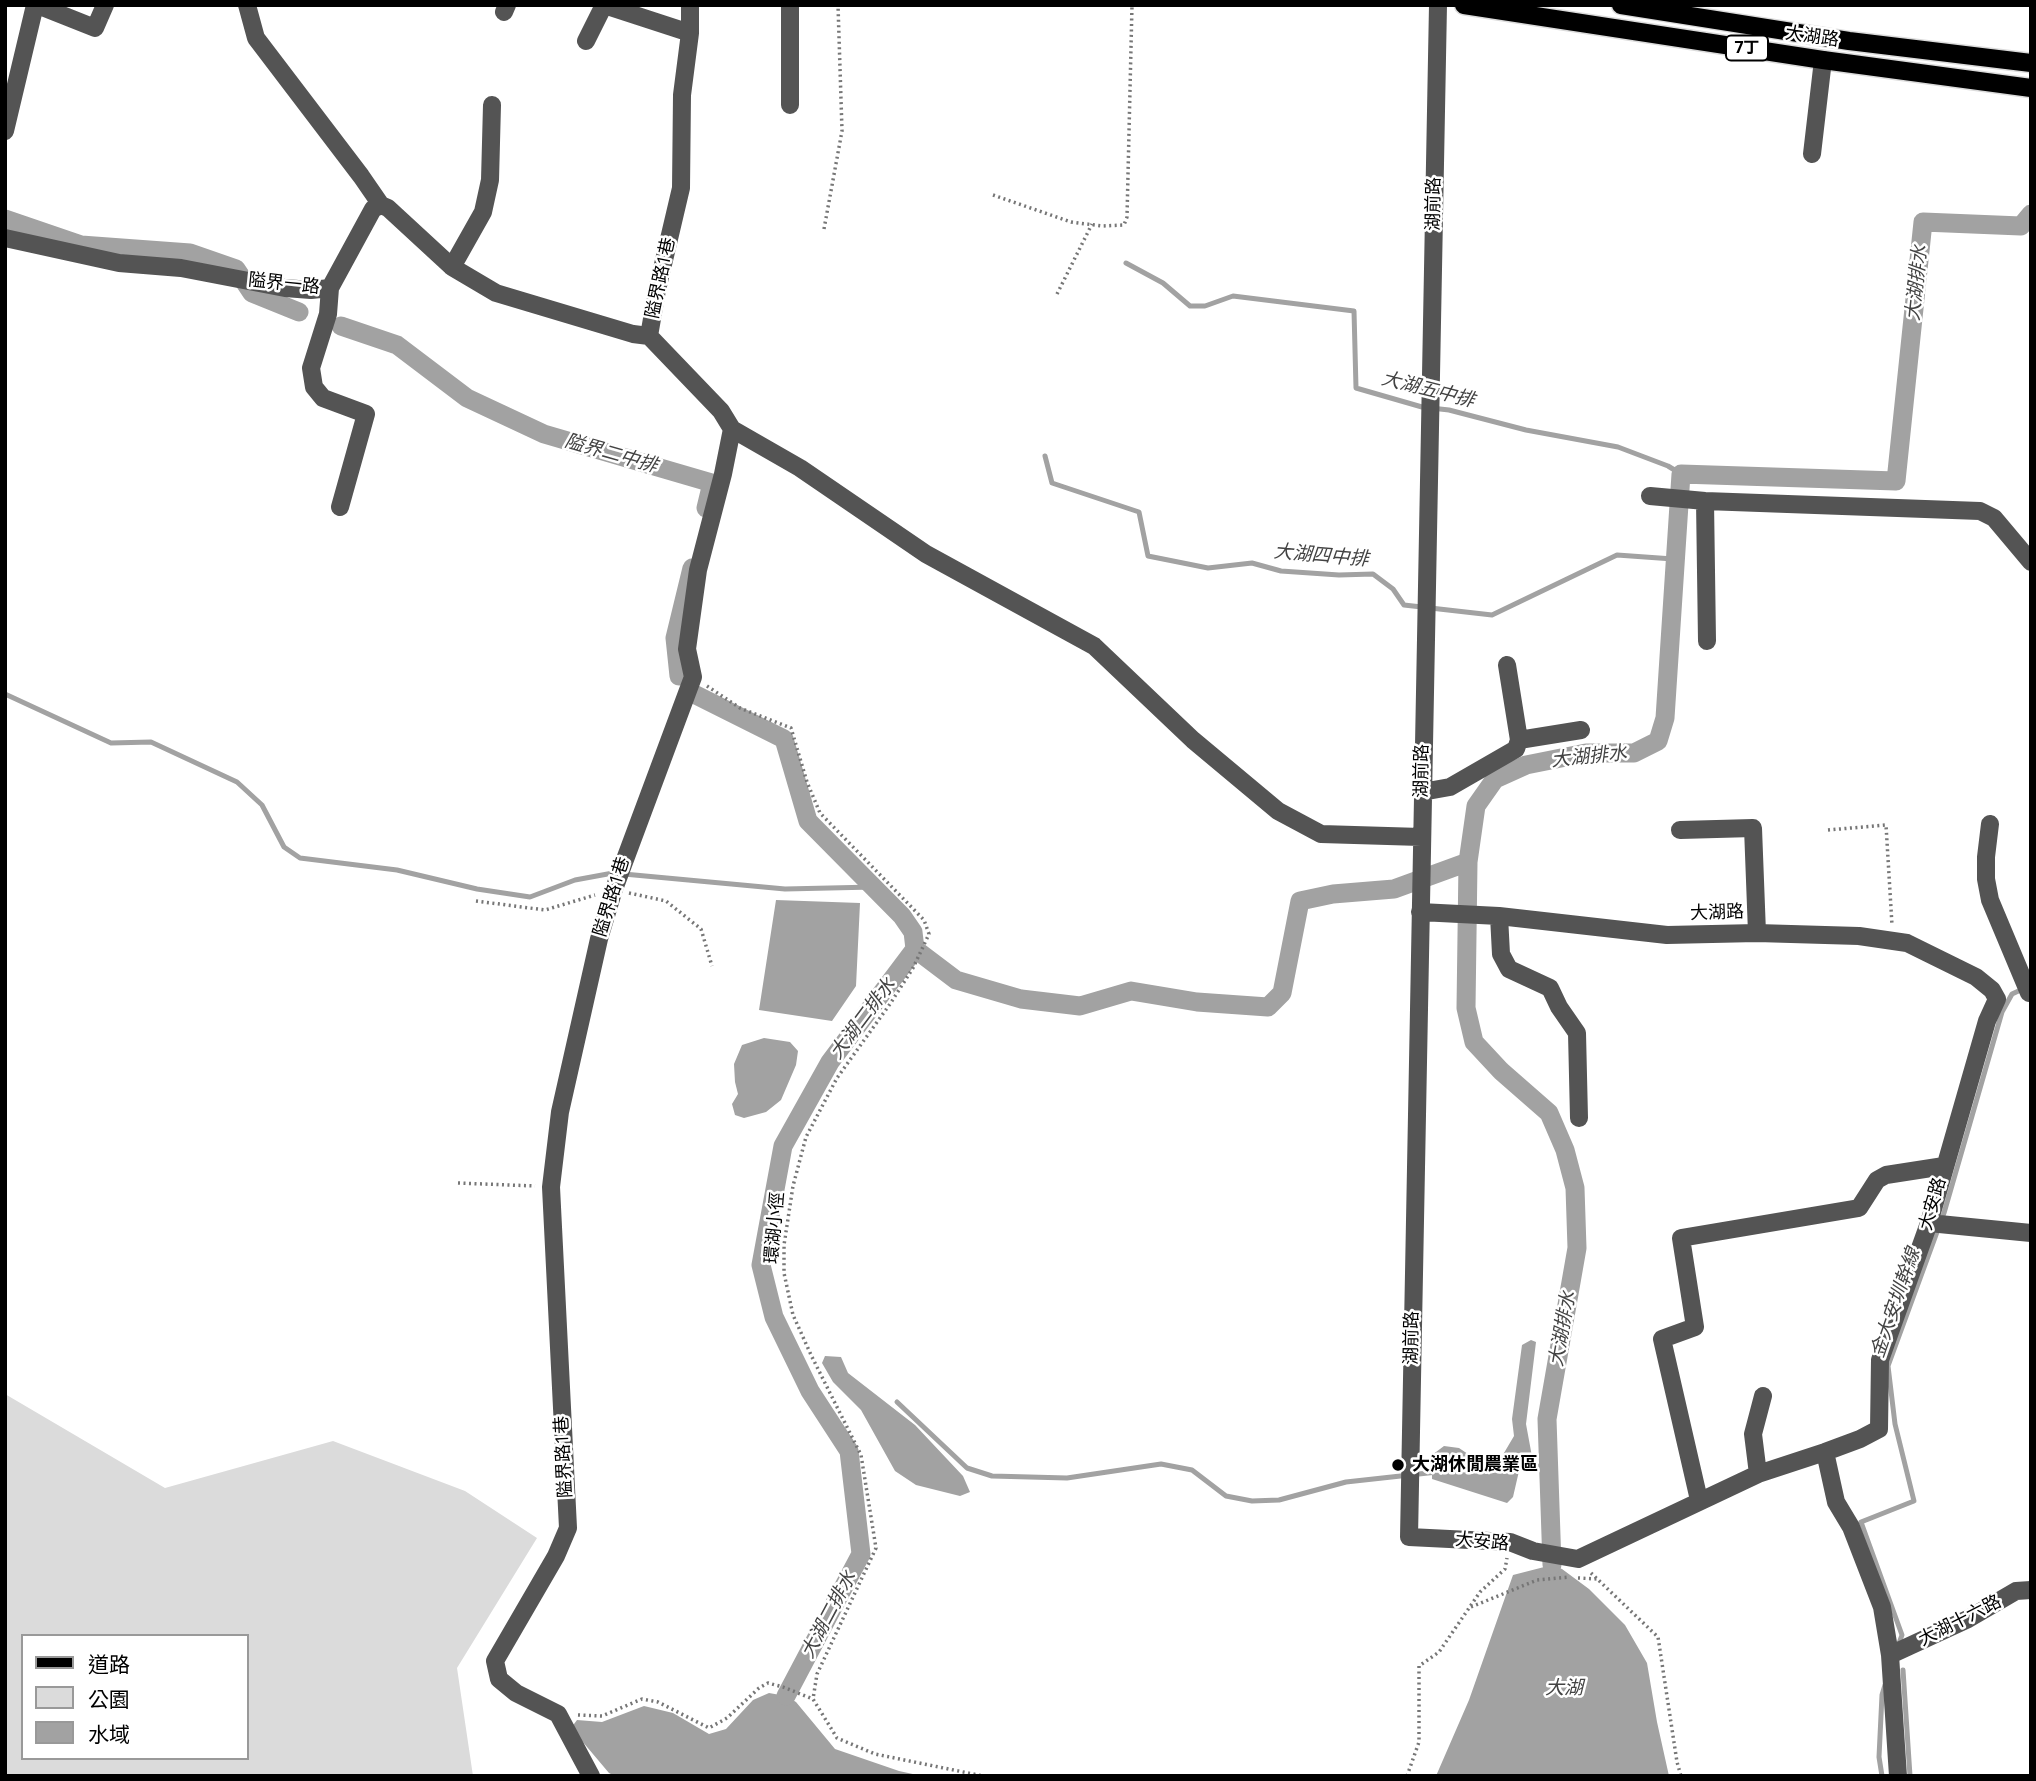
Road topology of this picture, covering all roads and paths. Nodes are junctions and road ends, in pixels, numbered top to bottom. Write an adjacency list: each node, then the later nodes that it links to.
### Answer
1 (36, 5): 2 (street); 19 (street)
2 (105, 5)
3 (247, 5): 22 (street)
4 (604, 5): 12 (street); 13 (street)
5 (690, 5): 12 (street, 隘界路1巷)
6 (790, 5): 18 (street)
7 (838, 5): 24 (path)
8 (1132, 5): 23 (path)
9 (1438, 5): 40 (street, 湖前路)
10 (1464, 5): 14 (main road, 大湖路 / 7丁)
11 (1621, 5): 15 (main road, 大湖路 / 7丁)
12 (690, 33): 29 (street, 隘界路1巷)
13 (586, 40)
14 (1823, 60): 16 (main road, 大湖路 / 7丁); 20 (street)
15 (2031, 63)
16 (2031, 88)
17 (492, 105): 26 (street)
18 (790, 105)
19 (5, 131)
20 (1812, 154)
21 (993, 195): 23 (path)
22 (381, 205): 26 (street); 27 (street, 隘界一路)
23 (1093, 225): 28 (path)
24 (824, 229)
25 (5, 238): 27 (street, 隘界一路)
26 (452, 267): 29 (street)
27 (330, 288): 33 (street)
28 (1057, 294)
29 (649, 335): 30 (street, 隘界路1巷)
30 (732, 429): 37 (street, 隘界路1巷); 44 (street)
31 (1650, 496): 32 (street)
32 (1705, 501): 34 (street); 35 (street)
33 (340, 507)
34 (2031, 562)
35 (1707, 641)
36 (1507, 665): 39 (street)
37 (693, 677): 54 (street, 隘界路1巷); 68 (path, 環湖小徑)
38 (1581, 730): 39 (street)
39 (1519, 740): 40 (street)
40 (1422, 792): 44 (street, 湖前路)
41 (1990, 824): 49 (street)
42 (1680, 830): 47 (street)
43 (1828, 830): 48 (path)
44 (1421, 837): 45 (street, 湖前路)
45 (1420, 912): 46 (street, 大湖路); 61 (street, 湖前路)
46 (1499, 916): 47 (street, 大湖路); 51 (street)
47 (1757, 933): 48 (street, 大湖路)
48 (1893, 941): 50 (street, 大湖路)
49 (2030, 993): 50 (street)
50 (1997, 999): 52 (street, 大安路)
51 (1579, 1118)
52 (1944, 1166): 55 (street, 大安路); 60 (street)
53 (458, 1183): 54 (path)
54 (551, 1187): 69 (street, 隘界路1巷)
55 (1929, 1223): 56 (street); 58 (street, 大安路)
56 (2031, 1233)
57 (1763, 1396): 59 (street)
58 (1825, 1452): 59 (street, 大安路); 67 (street)
59 (1758, 1474): 60 (street, 大安路)
60 (1699, 1500): 63 (street, 大安路)
61 (1409, 1537): 62 (street, 大安路)
62 (1510, 1542): 63 (street, 大安路); 66 (path)
63 (1577, 1559): 64 (path)
64 (1598, 1579): 66 (path); 73 (path)
65 (2031, 1590): 67 (street, 大湖十六路)
66 (1469, 1607): 72 (path)
67 (1890, 1655): 74 (street)
68 (813, 1699): 69 (path); 71 (path)
69 (558, 1714): 70 (street)
70 (591, 1776)
71 (984, 1776)
72 (1407, 1776)
73 (1681, 1776)
74 (1898, 1776)

